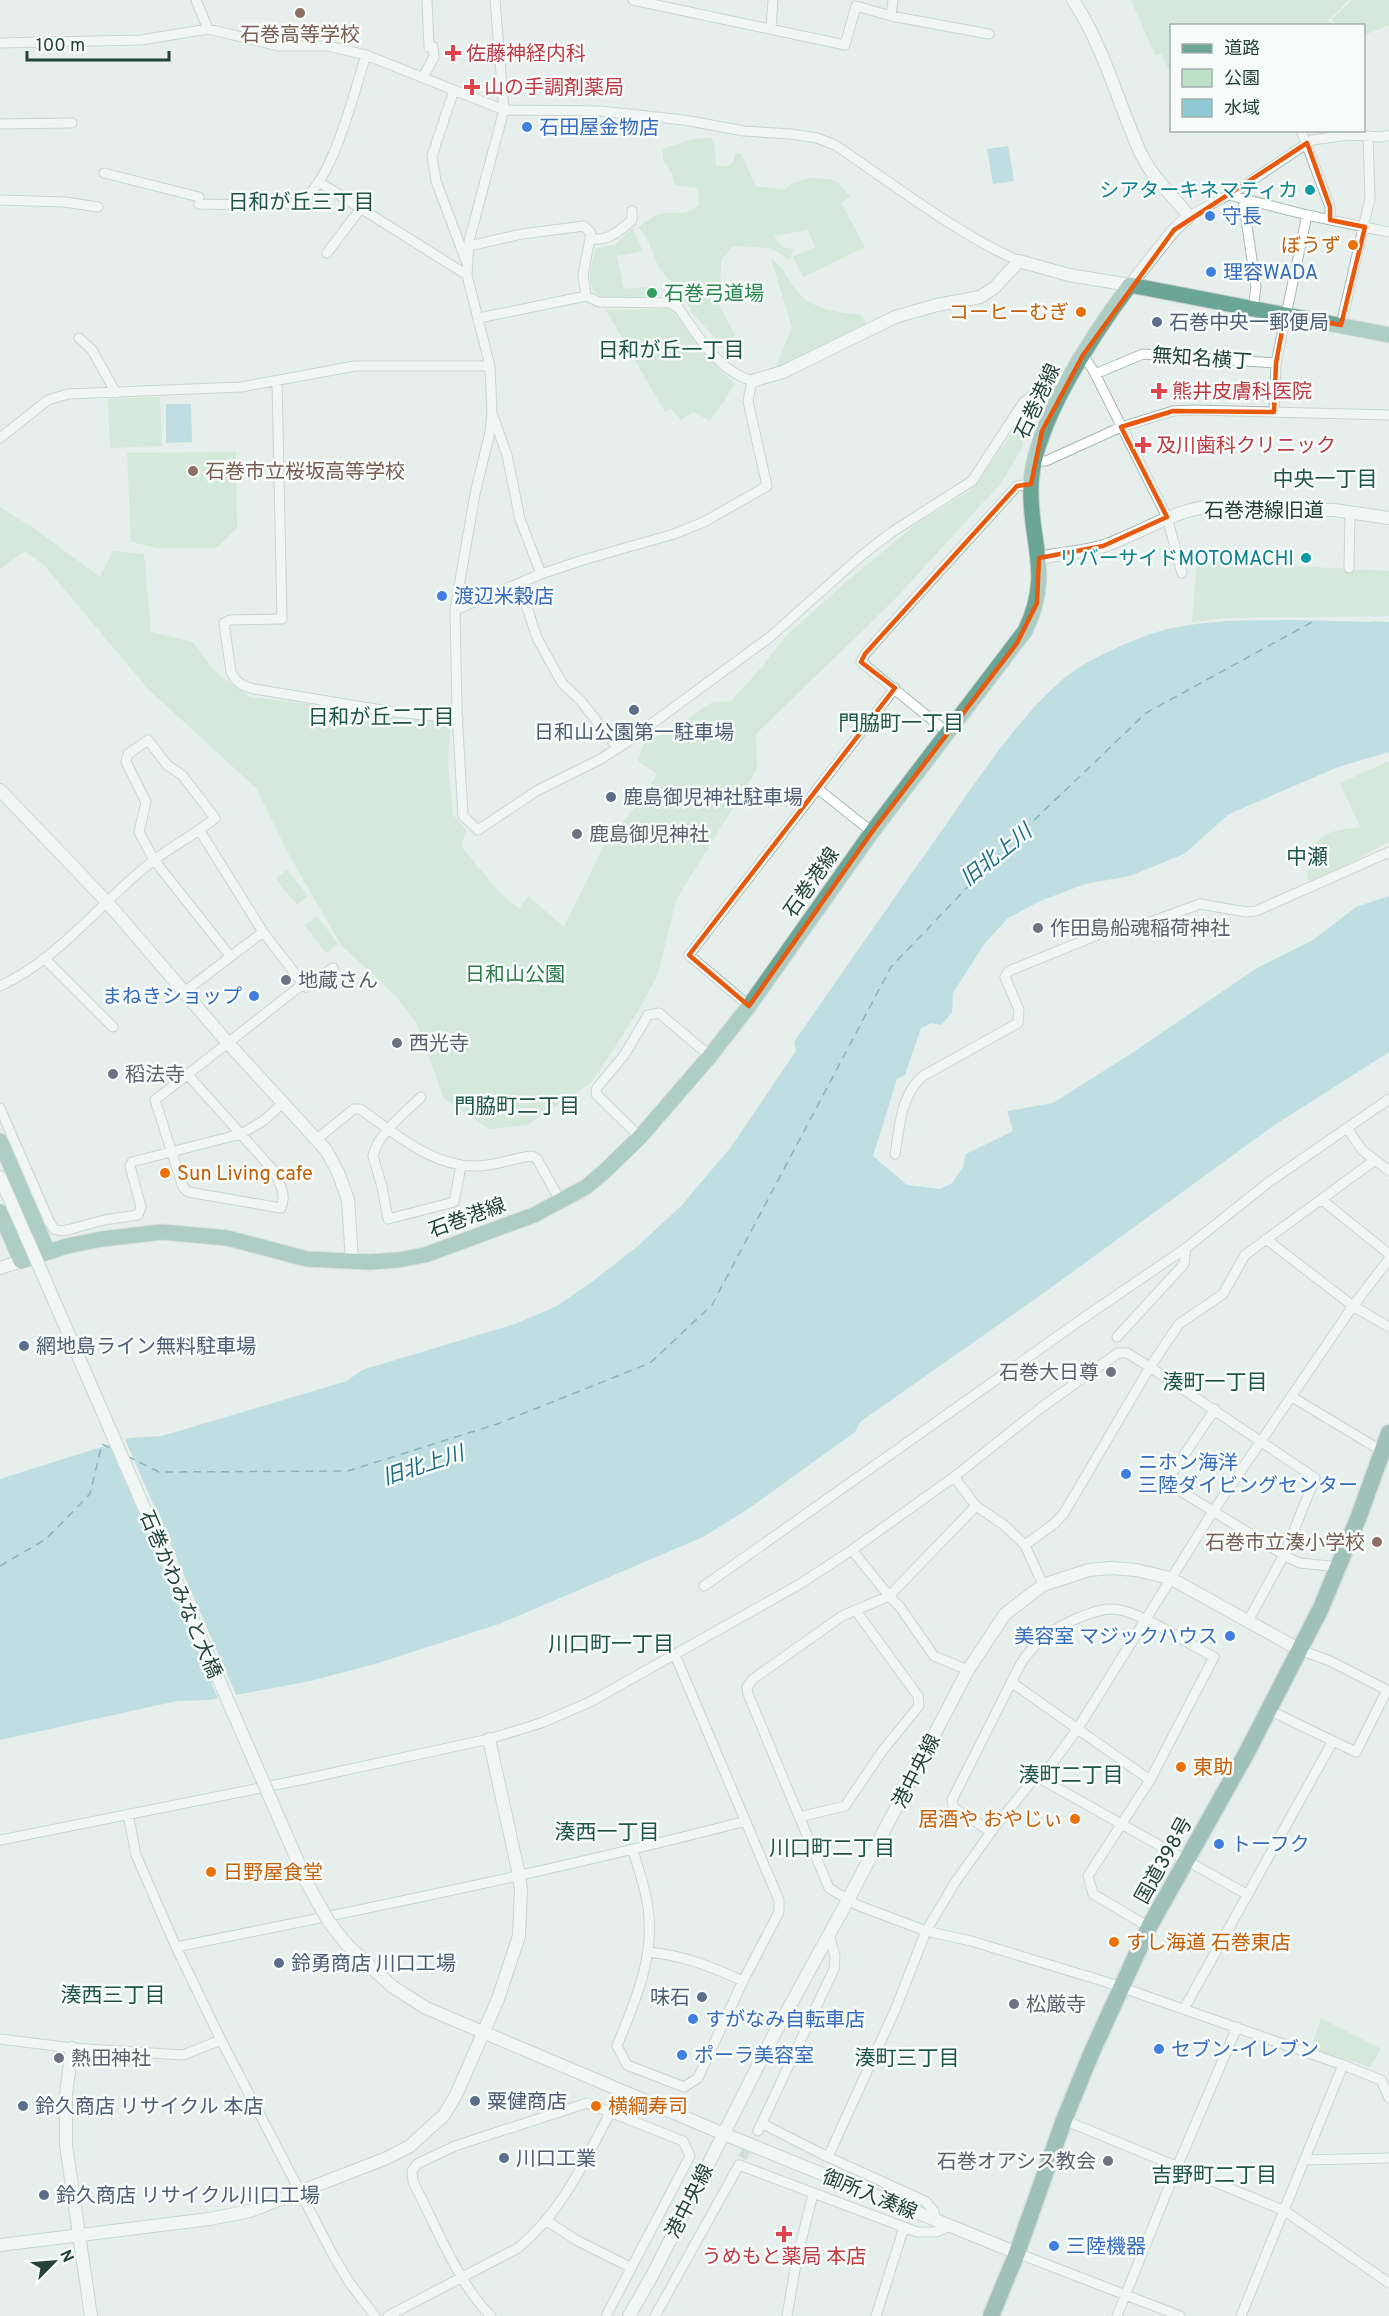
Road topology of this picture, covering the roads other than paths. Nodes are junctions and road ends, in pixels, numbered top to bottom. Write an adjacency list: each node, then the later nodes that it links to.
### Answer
1 (196, 0): 10 (street)
2 (427, 0): 14 (street)
3 (495, 0): 16 (street)
4 (633, 0): 9 (street)
5 (773, 0): 9 (street)
6 (893, 0): 8 (street)
7 (1073, 0): 32 (street)
8 (891, 16): 9 (street); 11 (street)
9 (771, 27)
10 (208, 29): 12 (street); 13 (street)
11 (989, 34)
12 (0, 42)
13 (366, 54): 14 (street); 24 (street)
14 (423, 77): 15 (street)
15 (454, 90): 16 (street); 40 (street)
16 (504, 110): 37 (street); 39 (street)
17 (72, 123): 18 (street)
18 (0, 124)
19 (1302, 132): 22 (street)
20 (1389, 135): 21 (street)
21 (1368, 136): 22 (street); 34 (street)
22 (1307, 143): 25 (street); 33 (street)
23 (104, 173): 24 (street)
24 (319, 182): 29 (street)
25 (1229, 195): 26 (street); 32 (street)
26 (1243, 199): 31 (street); 43 (street)
27 (0, 200): 28 (street)
28 (98, 207)
29 (361, 208): 38 (street); 40 (street)
30 (632, 212): 36 (street)
31 (1307, 215): 33 (street); 44 (street)
32 (1189, 216): 41 (street)
33 (1330, 220): 34 (street)
34 (1365, 227): 35 (street); 46 (street)
35 (1389, 231)
36 (590, 239): 37 (street); 42 (street)
37 (469, 246): 40 (street)
38 (327, 253)
39 (1019, 261): 41 (street); 54 (street)
40 (467, 271): 45 (street)
41 (1130, 285): 43 (main road); 49 (main road, 石巻港線)
42 (586, 296): 45 (street); 54 (street)
43 (1253, 308): 44 (main road)
44 (1285, 315): 46 (main road); 50 (street)
45 (480, 318): 51 (street)
46 (1341, 326): 47 (main road)
47 (1389, 335)
48 (79, 338): 56 (street)
49 (1083, 355): 52 (street); 55 (main road, 石巻港線)
50 (1276, 363): 52 (street, 無知名横丁); 57 (street)
51 (490, 366): 53 (street); 58 (street)
52 (1095, 374): 60 (street)
53 (278, 381): 56 (street); 74 (street)
54 (752, 381): 70 (street)
55 (1068, 382): 62 (main road, 石巻港線); 76 (street)
56 (116, 393): 61 (street)
57 (1274, 412): 59 (street); 60 (street)
58 (492, 413): 70 (street); 72 (street)
59 (1389, 415)
60 (1121, 427): 62 (street); 65 (street)
61 (0, 438)
62 (1033, 461): 63 (main road, 石巻港線)
63 (1031, 484): 67 (main road, 石巻港線); 73 (street)
64 (1350, 512): 65 (street, 石巻港線旧道); 66 (street, 石巻港線旧道); 68 (street)
65 (1167, 517): 67 (street, 石巻港線旧道); 69 (street)
66 (1389, 518)
67 (1039, 558): 75 (main road, 石巻港線)
68 (1349, 568)
69 (1182, 573)
70 (541, 574): 71 (street)
71 (519, 583): 72 (street); 76 (street)
72 (455, 610): 74 (street)
73 (895, 688): 75 (street); 77 (street)
74 (458, 718): 76 (street)
75 (947, 732): 80 (main road, 石巻港線)
76 (618, 748)
77 (818, 789): 80 (street); 91 (street)
78 (0, 790): 83 (street)
79 (200, 831): 82 (street); 82 (street); 84 (street)
80 (872, 832): 91 (main road, 石巻港線)
81 (1389, 852): 107 (street)
82 (154, 860): 83 (street); 85 (street)
83 (107, 902): 86 (street); 90 (street)
84 (263, 932): 85 (street); 88 (street)
85 (230, 956): 90 (street)
86 (44, 958): 89 (street); 92 (street)
87 (333, 968): 88 (street)
88 (303, 984): 93 (street)
89 (0, 986)
90 (184, 992): 93 (street)
91 (749, 1006): 94 (main road, 石巻港線)
92 (113, 1027)
93 (227, 1042): 95 (street); 98 (street)
94 (710, 1056): 103 (main road, 石巻港線); 103 (street)
95 (187, 1074): 102 (street); 106 (street)
96 (421, 1097): 101 (street)
97 (1389, 1099): 100 (street)
98 (283, 1103): 102 (street); 104 (street)
99 (0, 1108): 106 (street)
100 (1347, 1128): 108 (street); 116 (street)
101 (389, 1129): 104 (street); 109 (street); 109 (street)
102 (241, 1134): 106 (street); 106 (street)
103 (640, 1137): 113 (main road, 石巻港線)
104 (317, 1139): 121 (street)
105 (0, 1141): 117 (main road)
106 (172, 1151)
107 (895, 1154)
108 (1375, 1160): 110 (street); 112 (street)
109 (461, 1166): 113 (street)
110 (1389, 1171)
111 (0, 1177): 177 (street, 石巻かわみなと大橋, bridge)
112 (1322, 1200): 115 (street); 118 (street)
113 (561, 1202): 121 (main road, 石巻港線)
114 (0, 1212): 120 (main road)
115 (1266, 1239): 123 (street); 126 (street)
116 (1186, 1248): 125 (street); 141 (street)
117 (48, 1252): 120 (main road, 石巻港線); 121 (main road, 石巻港線)
118 (1389, 1254)
119 (1389, 1259): 123 (street)
120 (21, 1261): 122 (street)
121 (352, 1261)
122 (0, 1268)
123 (1353, 1306): 124 (street); 127 (street)
124 (1389, 1327)
125 (1117, 1337)
126 (1150, 1367): 128 (street); 132 (street); 135 (street)
127 (1292, 1397): 130 (street); 131 (street)
128 (1215, 1409): 130 (street); 134 (street)
129 (1389, 1432): 131 (highway, 国道398号)
130 (1262, 1440): 134 (street); 137 (street)
131 (1382, 1451): 138 (highway, 国道398号)
132 (954, 1477): 133 (street); 136 (street)
133 (976, 1506): 135 (street); 142 (street)
134 (1212, 1513): 137 (street); 139 (street)
135 (1025, 1545): 140 (street)
136 (852, 1550): 142 (street); 147 (street)
137 (1284, 1555): 138 (street); 145 (street)
138 (1339, 1567): 146 (highway, 国道398号)
139 (1170, 1578): 140 (street, 港中央線); 144 (street); 145 (street, 港中央線)
140 (1043, 1585): 148 (street, 港中央線)
141 (704, 1586)
142 (888, 1596): 143 (street); 148 (street)
143 (856, 1611): 158 (street); 158 (street)
144 (1144, 1619): 149 (street); 152 (street); 156 (street)
145 (1248, 1621): 146 (street, 港中央線)
146 (1300, 1650): 150 (street); 151 (highway, 国道398号)
147 (675, 1655): 153 (street); 159 (street)
148 (968, 1670): 167 (street, 港中央線)
149 (1011, 1682): 152 (street); 161 (street)
150 (1388, 1690): 154 (street)
151 (1269, 1710): 154 (street); 164 (highway, 国道398号)
152 (1078, 1728): 155 (street); 156 (street)
153 (489, 1739): 157 (street); 165 (street)
154 (1333, 1741): 166 (street)
155 (1041, 1779): 160 (street); 161 (street)
156 (1150, 1780): 160 (street)
157 (128, 1814): 162 (street); 171 (street)
158 (800, 1817): 167 (street)
159 (746, 1821): 163 (street); 173 (street)
160 (1122, 1825): 164 (street); 168 (street)
161 (991, 1832): 169 (street)
162 (0, 1840)
163 (633, 1850): 165 (street); 172 (street)
164 (1187, 1861): 166 (street); 168 (highway, 国道398号)
165 (519, 1875): 171 (street); 177 (street)
166 (1248, 1894): 175 (street)
167 (848, 1900): 169 (street); 170 (street, 港中央線)
168 (1149, 1928): 174 (highway, 国道398号)
169 (926, 1931): 174 (street); 186 (street)
170 (829, 1935): 185 (street, 港中央線); 186 (street)
171 (176, 1947): 179 (street)
172 (649, 1952): 173 (street); 173 (street)
173 (743, 1981)
174 (1122, 1987): 175 (street); 184 (highway, 国道398号)
175 (1184, 2009): 176 (street)
176 (1238, 2027): 181 (street); 189 (street)
177 (483, 2032): 185 (street, 御所入湊線); 190 (street)
178 (0, 2038): 180 (street)
179 (221, 2040): 180 (street); 190 (street)
180 (72, 2048): 197 (street)
181 (1343, 2065): 182 (street); 188 (street)
182 (1389, 2098)
183 (611, 2111): 194 (street); 200 (street); 201 (street)
184 (1064, 2121): 189 (street); 199 (highway, 国道398号)
185 (724, 2134): 193 (street, 御所入湊線); 209 (street, 港中央線)
186 (828, 2157): 193 (street)
187 (1389, 2158): 188 (street)
188 (1305, 2160): 192 (street)
189 (1177, 2167): 192 (street); 203 (street)
190 (300, 2192): 197 (street); 205 (street)
191 (813, 2194): 196 (street); 210 (street); 211 (street)
192 (1285, 2211): 202 (street); 216 (street)
193 (935, 2220): 195 (street, 御所入湊線)
194 (547, 2222): 200 (street); 201 (street)
195 (950, 2226): 196 (street); 199 (street, 御所入湊線)
196 (904, 2227): 212 (street)
197 (79, 2235): 198 (street); 204 (street)
198 (0, 2245)
199 (1017, 2253): 203 (street); 213 (highway, 国道398号)
200 (630, 2267): 208 (street)
201 (462, 2277): 206 (street); 207 (street)
202 (1389, 2283)
203 (1126, 2295): 214 (street); 215 (street)
204 (91, 2316)
205 (375, 2316)
206 (388, 2316)
207 (491, 2316)
208 (606, 2316)
209 (629, 2316)
210 (656, 2316)
211 (787, 2316)
212 (876, 2316)
213 (991, 2316)
214 (1117, 2316)
215 (1180, 2316)
216 (1241, 2316)

